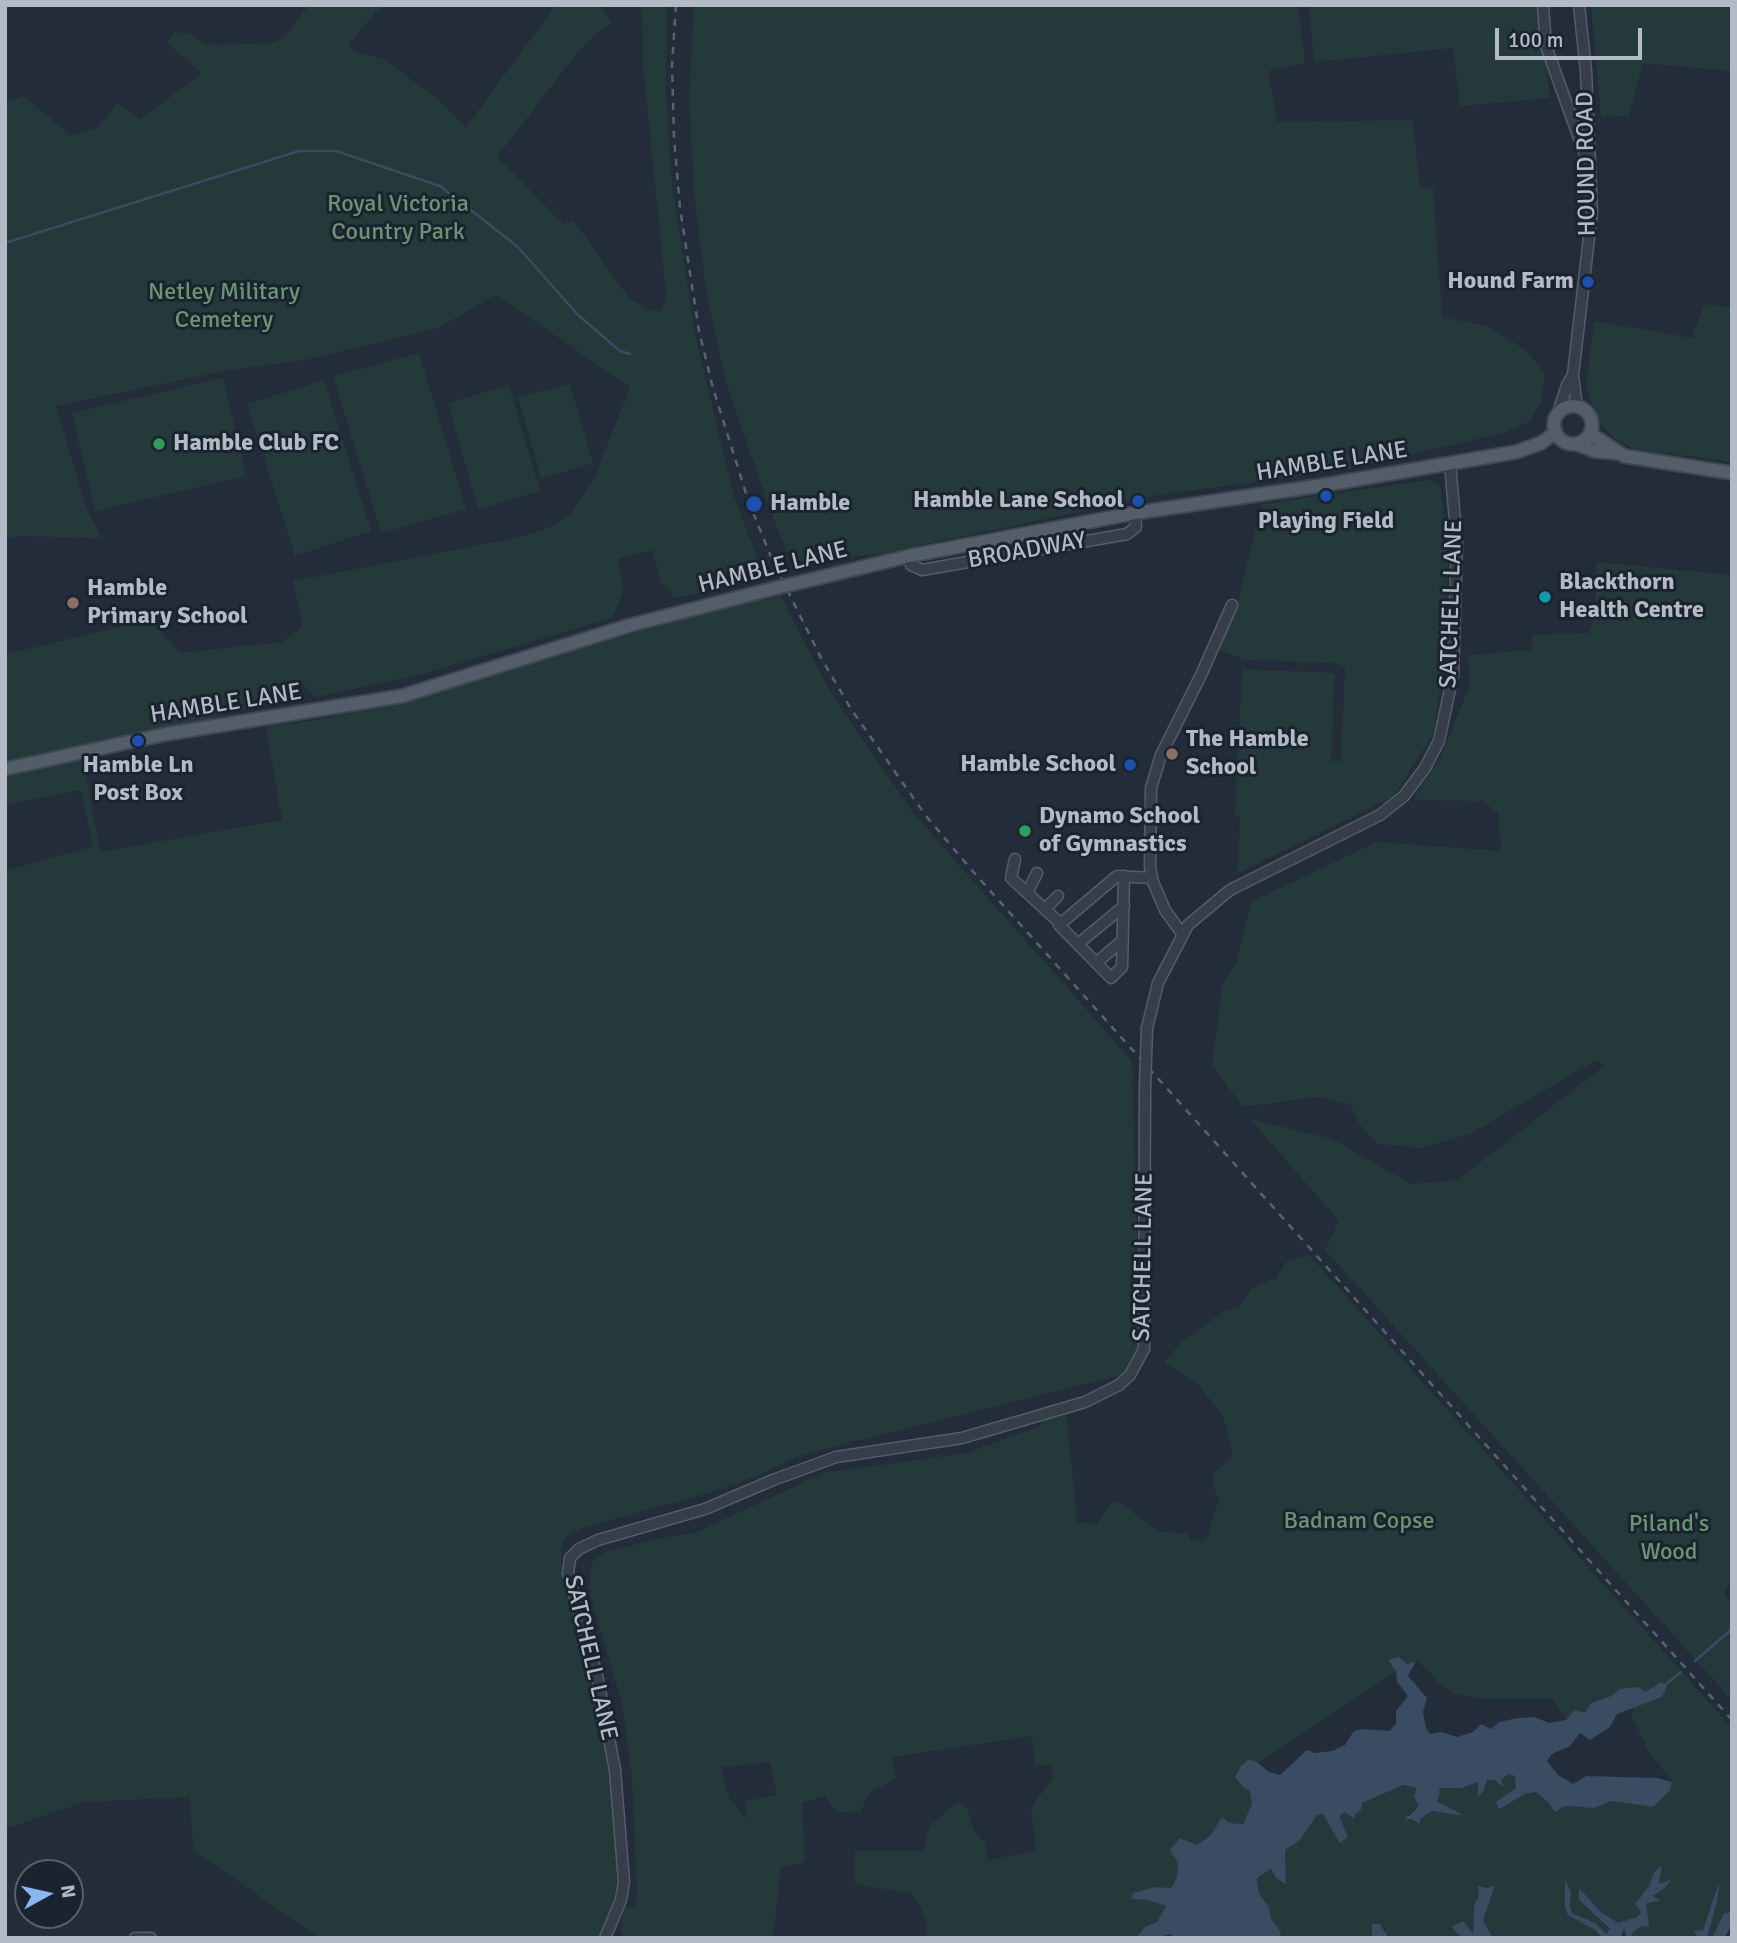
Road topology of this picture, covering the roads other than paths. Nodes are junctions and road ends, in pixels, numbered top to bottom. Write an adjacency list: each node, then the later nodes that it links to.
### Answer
1 (1542, 5): 3 (street)
2 (1579, 5): 3 (street, HOUND ROAD)
3 (1590, 174): 4 (street, HOUND ROAD)
4 (1573, 375): 5 (street, HOUND ROAD); 6 (street)
5 (1577, 407): 6 (main road); 7 (main road)
6 (1558, 413): 8 (main road)
7 (1591, 430): 9 (main road); 10 (main road)
8 (1556, 432): 9 (main road); 11 (main road, HAMBLE LANE)
9 (1576, 444): 10 (main road)
10 (1617, 453): 12 (main road)
11 (1450, 464): 13 (main road, HAMBLE LANE); 26 (street, SATCHELL LANE)
12 (1732, 473)
13 (1135, 513): 14 (main road, HAMBLE LANE); 14 (street, BROADWAY)
14 (909, 556): 16 (main road, HAMBLE LANE, bridge)
15 (1232, 606): 20 (street)
16 (5, 769)
17 (1015, 859): 21 (street)
18 (1037, 873): 21 (street)
19 (1125, 876): 20 (street); 23 (street); 25 (street)
20 (1152, 878): 26 (street)
21 (1027, 893): 24 (street)
22 (1058, 896): 24 (street)
23 (1124, 906): 27 (street); 28 (street)
24 (1045, 909): 25 (street)
25 (1060, 924): 28 (street)
26 (1183, 935): 32 (street, SATCHELL LANE, bridge)
27 (1123, 940): 29 (street); 29 (street)
28 (1078, 944): 29 (street)
29 (1096, 962)
30 (135, 1938): 31 (street)
31 (151, 1938)
32 (605, 1938)

